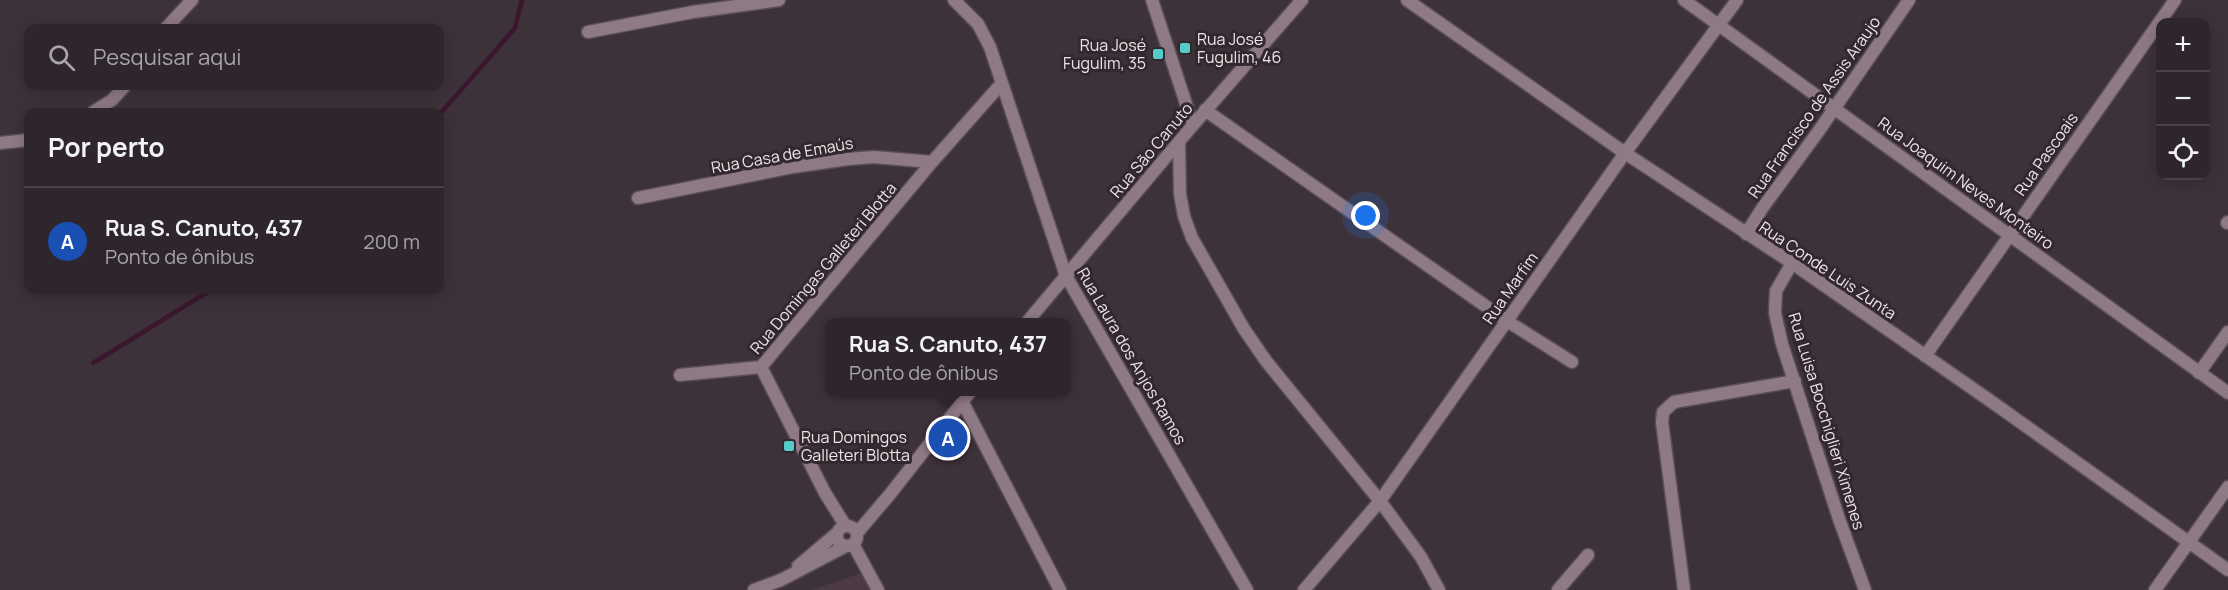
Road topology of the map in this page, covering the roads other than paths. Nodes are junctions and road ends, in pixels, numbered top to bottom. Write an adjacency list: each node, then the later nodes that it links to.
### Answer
1 (192, 0): 11 (street)
2 (779, 0): 13 (street)
3 (954, 0): 14 (street, Rua Laura dos Anjos Ramos)
4 (1152, 0): 19 (street)
5 (1302, 0): 18 (street, Rua São Canuto)
6 (1407, 0): 23 (street, Rua Conde Luis Zunta)
7 (1684, 0): 12 (street, Rua Joaquim Neves Monteiro)
8 (1737, 0): 12 (street, Rua Marfim)
9 (1909, 0): 16 (street, Rua Francisco de Assis Araujo)
10 (2175, 0): 27 (street, Rua Pascoais)
11 (170, 24)
12 (1718, 24): 16 (street, Rua Joaquim Neves Monteiro); 23 (street, Rua Marfim)
13 (588, 32)
14 (1002, 83): 24 (street, Rua Domingas Galleteri Blotta); 29 (street, Rua Laura dos Anjos Ramos)
15 (121, 90): 17 (street)
16 (1835, 107): 26 (street, Rua Francisco de Assis Araujo); 27 (street, Rua Joaquim Neves Monteiro)
17 (99, 108)
18 (1205, 110): 19 (street, Rua São Canuto); 31 (street)
19 (1193, 125): 21 (street, Rua São Canuto)
20 (24, 140): 22 (street)
21 (1179, 142): 29 (street, Rua São Canuto); 42 (street)
22 (0, 143)
23 (1625, 153): 26 (street, Rua Conde Luis Zunta); 31 (street, Rua Marfim)
24 (932, 162): 25 (street, Rua Casa de Emaús); 35 (street, Rua Domingas Galleteri Blotta)
25 (638, 198)
26 (1746, 234): 28 (street, Rua Conde Luis Zunta)
27 (2010, 234): 33 (street, Rua Pascoais); 36 (street, Rua Joaquim Neves Monteiro)
28 (1792, 263): 33 (street, Rua Conde Luis Zunta); 38 (street, Rua Luisa Bocchiglieri Ximenes)
29 (1066, 276): 30 (street, Rua São Canuto); 50 (street, Rua Laura dos Anjos Ramos)
30 (1030, 318)
31 (1507, 321): 34 (street); 42 (street, Rua Marfim)
32 (2228, 332): 36 (street)
33 (1925, 356): 44 (street, Rua Conde Luis Zunta)
34 (1572, 363)
35 (761, 367): 37 (street); 43 (street, Rua Domingas Galleteri Blotta)
36 (2199, 373): 39 (street, Rua Joaquim Neves Monteiro)
37 (680, 375)
38 (1795, 381): 54 (street); 55 (street, Rua Luisa Bocchiglieri Ximenes)
39 (2228, 393)
40 (966, 396): 43 (street); 49 (street)
41 (2228, 487): 44 (street)
42 (1380, 501): 51 (street, Rua Marfim); 52 (street)
43 (847, 534): 47 (street); 48 (street, Rua Domingas Galleteri Blotta)
44 (2188, 542): 46 (street, Rua Conde Luis Zunta); 56 (street)
45 (1588, 555): 53 (street)
46 (2228, 570)
47 (754, 590)
48 (878, 590)
49 (1060, 590)
50 (1246, 590)
51 (1304, 590)
52 (1438, 590)
53 (1558, 590)
54 (1684, 590)
55 (1865, 590)
56 (2155, 590)

